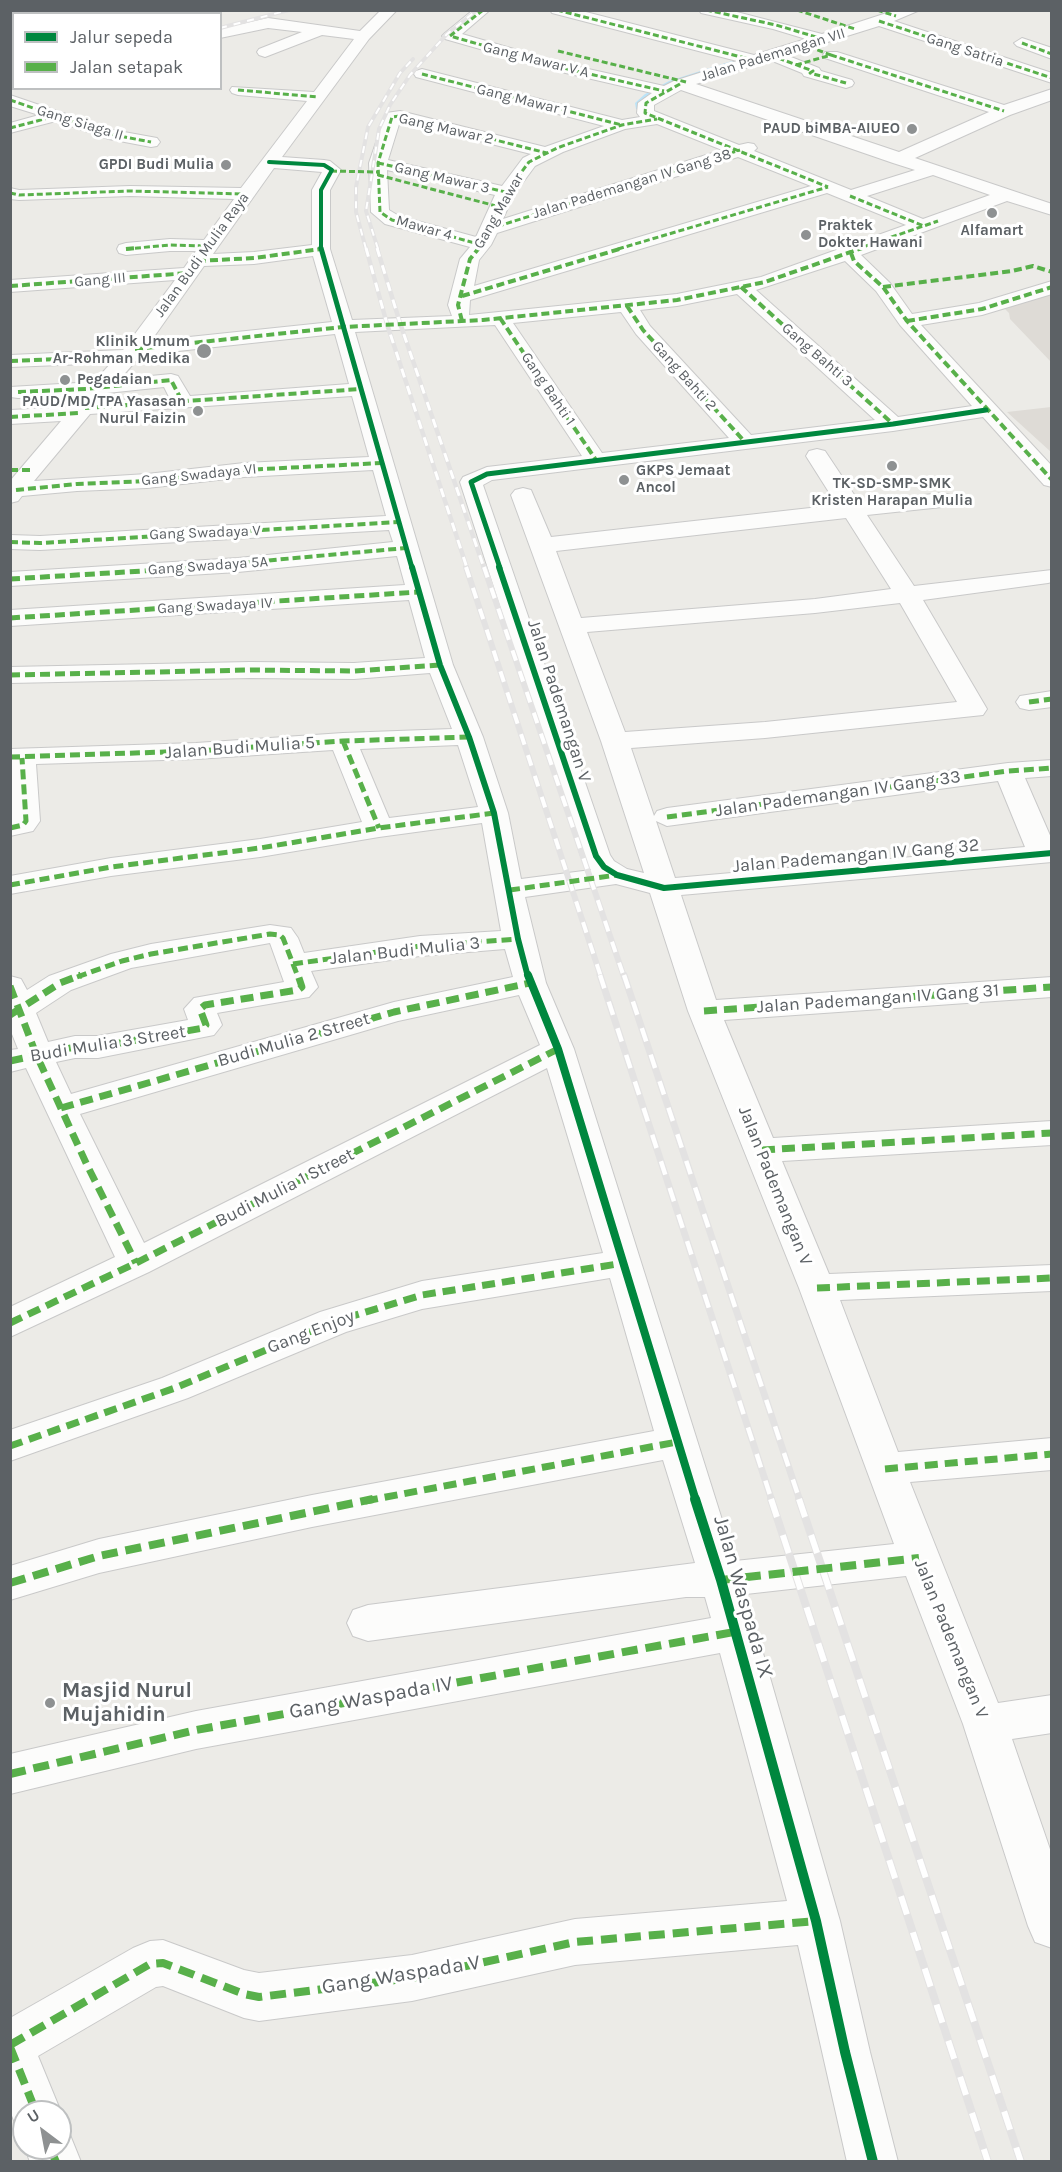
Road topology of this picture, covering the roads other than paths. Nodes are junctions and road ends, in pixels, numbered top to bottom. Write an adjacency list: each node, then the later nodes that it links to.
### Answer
1 (15, 10): 8 (highway)
2 (390, 10): 13 (street, Jalan Budi Mulia Raya)
3 (483, 10): 26 (street, Gang Mawar V A)
4 (557, 10): 21 (street)
5 (706, 10): 15 (street)
6 (797, 10): 10 (street)
7 (913, 10): 9 (street, Jalan Pademangan VII)
8 (10, 12)
9 (886, 15): 10 (street, Jalan Pademangan VII); 24 (street, Gang Satria)
10 (850, 28): 15 (street, Jalan Pademangan VII)
11 (319, 30): 12 (street); 13 (street); 17 (street)
12 (222, 34)
13 (364, 36): 29 (street, Jalan Budi Mulia Raya)
14 (1031, 38): 18 (street)
15 (815, 40): 19 (street, Jalan Pademangan VII); 20 (street)
16 (558, 51): 26 (street)
17 (265, 52)
18 (1052, 54)
19 (770, 55): 21 (street, Jalan Pademangan VII); 22 (street)
20 (831, 55): 22 (street); 31 (street)
21 (747, 59): 26 (street, Jalan Pademangan VII)
22 (796, 65): 25 (street)
23 (422, 74): 34 (street, Gang Mawar 1)
24 (1052, 78)
25 (846, 83)
26 (671, 85): 33 (street); 36 (street, Jalan Pademangan VII)
27 (238, 90): 29 (street)
28 (1052, 94): 31 (street)
29 (318, 97): 41 (street, Jalan Budi Mulia Raya)
30 (10, 100): 32 (street, Gang Siaga II)
31 (1004, 111): 40 (street)
32 (56, 116): 35 (street); 37 (street, Gang Siaga II)
33 (657, 119): 34 (street, Gang Mawar); 38 (street)
34 (622, 125): 39 (street, Gang Mawar)
35 (10, 128)
36 (812, 128): 38 (street, Jalan Pademangan IV Gang 38); 40 (street, Jalan Pademangan VII)
37 (151, 142)
38 (743, 150): 45 (street); 53 (street, Jalan Pademangan IV Gang 38)
39 (547, 153): 42 (street, Gang Mawar 2); 50 (street, Gang Mawar)
40 (899, 159): 43 (street, Jalan Pademangan VII)
41 (269, 162): 44 (street); 47 (street, Jalan Budi Mulia Raya)
42 (378, 170): 44 (street); 50 (street); 53 (street, Mawar 4)
43 (932, 170): 48 (street); 49 (street, Jalan Pademangan VII)
44 (331, 171): 55 (street, Jalan Waspada IX)
45 (828, 187): 48 (street); 61 (street)
46 (10, 193): 47 (street)
47 (245, 194): 57 (street, Jalan Budi Mulia Raya)
48 (855, 195): 52 (street)
49 (1006, 195): 51 (street, Jalan Pademangan VII); 52 (street)
50 (503, 200): 53 (street, Gang Mawar)
51 (1052, 210)
52 (931, 224): 56 (street)
53 (486, 237): 61 (street, Gang Mawar)
54 (126, 249): 57 (street)
55 (321, 249): 57 (street); 66 (street, Jalan Waspada IX)
56 (852, 256): 59 (street); 65 (street)
57 (198, 260): 58 (street, Gang III); 67 (street, Jalan Budi Mulia Raya)
58 (10, 286)
59 (741, 287): 62 (street); 76 (street, Gang Bahti 3)
60 (1052, 287): 65 (street)
61 (462, 296): 64 (street, Gang Mawar)
62 (627, 306): 63 (street); 77 (street, Gang Bahti 2)
63 (500, 318): 64 (street); 79 (street, Gang Bahti 1)
64 (462, 321): 66 (street)
65 (907, 321): 74 (street)
66 (343, 327): 67 (street); 70 (street, Jalan Waspada IX)
67 (132, 353): 68 (street); 69 (street, Jalan Budi Mulia Raya)
68 (10, 361)
69 (101, 387): 71 (street); 72 (street); 73 (street, Jalan Budi Mulia Raya)
70 (361, 389): 72 (street); 80 (street, Jalan Waspada IX)
71 (18, 392)
72 (183, 403): 73 (street)
73 (82, 411): 75 (street); 82 (street, Jalan Budi Mulia Raya)
74 (979, 411): 76 (street); 81 (street)
75 (10, 417)
76 (893, 424): 77 (street)
77 (745, 442): 79 (street)
78 (817, 456): 85 (street)
79 (596, 460): 109 (street, Jalan Pademangan V)
80 (382, 463): 82 (street, Gang Swadaya VI); 86 (street, Jalan Waspada IX)
81 (1052, 480)
82 (15, 486)
83 (523, 495): 88 (street)
84 (942, 500): 85 (street)
85 (852, 512): 88 (street); 93 (street)
86 (399, 522): 87 (street, Gang Swadaya V); 89 (street, Jalan Waspada IX)
87 (10, 542)
88 (541, 545): 95 (street)
89 (406, 548): 91 (street, Gang Swadaya 5A); 92 (street, Jalan Waspada IX)
90 (1048, 576): 93 (street)
91 (10, 579)
92 (419, 592): 94 (street, Gang Swadaya IV); 96 (street, Jalan Waspada IX)
93 (907, 594): 95 (street); 100 (street)
94 (10, 618)
95 (574, 626): 100 (street)
96 (440, 665): 97 (street); 98 (street, Jalan Waspada IX)
97 (10, 675)
98 (469, 736): 99 (street, Jalan Budi Mulia 5); 104 (street, Jalan Waspada IX)
99 (343, 741): 101 (street, Jalan Budi Mulia 5); 107 (street)
100 (615, 741): 111 (street)
101 (16, 758): 106 (street)
102 (1052, 768): 103 (street, Jalan Pademangan IV Gang 33)
103 (1008, 771): 105 (street, Jalan Pademangan IV Gang 33); 108 (street)
104 (494, 813): 107 (street); 112 (street, Jalan Waspada IX)
105 (667, 817)
106 (10, 828)
107 (379, 828): 110 (street)
108 (1047, 853): 111 (street, Jalan Pademangan IV Gang 32)
109 (617, 875): 111 (street, Jalan Pademangan V); 112 (street)
110 (10, 885)
111 (664, 888): 118 (street, Jalan Pademangan V)
112 (510, 890): 113 (street, Jalan Waspada IX)
113 (518, 939): 114 (street, Jalan Budi Mulia 3); 115 (street, Jalan Waspada IX)
114 (293, 964): 117 (street, Budi Mulia 3 Street); 120 (street, Budi Mulia 3 Street)
115 (530, 983): 119 (street, Jalan Waspada IX); 121 (street, Budi Mulia 2 Street)
116 (1052, 987): 118 (street, Jalan Pademangan IV Gang 31)
117 (13, 1004): 120 (street)
118 (704, 1011): 123 (street, Jalan Pademangan V)
119 (558, 1049): 124 (street, Budi Mulia 1 Street); 125 (street, Jalan Waspada IX)
120 (23, 1058): 121 (street)
121 (62, 1108): 124 (street)
122 (1052, 1133): 123 (street)
123 (762, 1150): 127 (street, Jalan Pademangan V)
124 (136, 1263): 128 (street, Budi Mulia 1 Street)
125 (624, 1263): 129 (street, Jalan Waspada IX); 130 (street, Gang Enjoy)
126 (1052, 1278): 127 (street)
127 (817, 1288): 132 (street, Jalan Pademangan V)
128 (10, 1323)
129 (677, 1442): 134 (street, Jalan Waspada IX); 135 (street)
130 (10, 1446)
131 (1052, 1454): 132 (street)
132 (885, 1469): 133 (street, Jalan Pademangan V)
133 (920, 1558): 134 (street); 139 (street, Jalan Pademangan V)
134 (721, 1580): 136 (street); 137 (street, Jalan Waspada IX)
135 (10, 1583)
136 (368, 1623)
137 (734, 1632): 140 (street, Gang Waspada IV); 141 (street, Jalan Waspada IX)
138 (1052, 1713): 139 (street)
139 (985, 1724): 142 (street, Jalan Pademangan V)
140 (10, 1774)
141 (816, 1921): 143 (street, Gang Waspada V); 145 (street, Jalan Waspada IX)
142 (1052, 1926)
143 (10, 2046): 144 (street)
144 (31, 2100)
145 (873, 2162)

